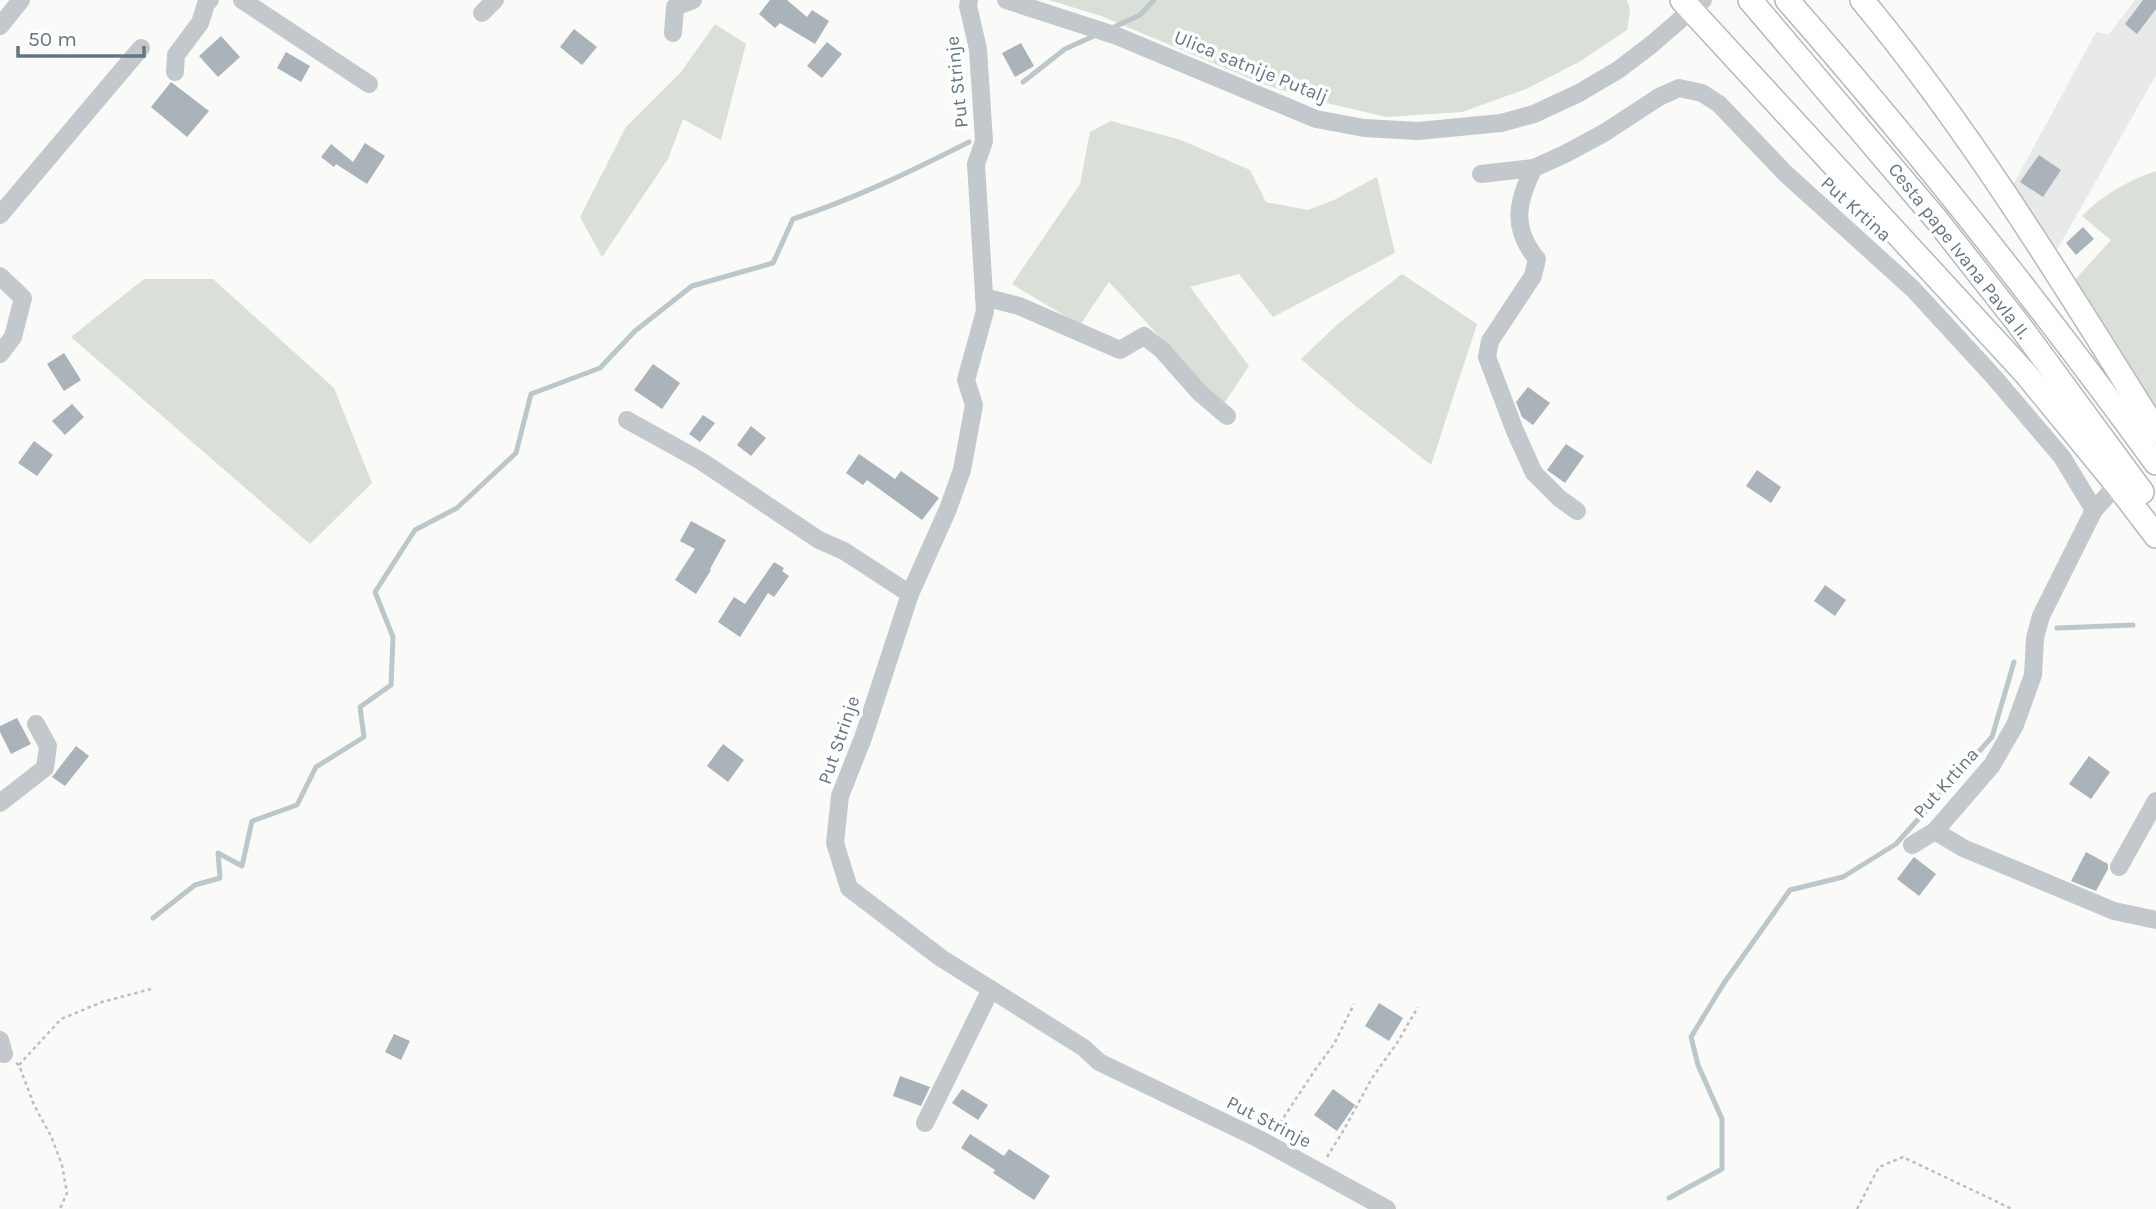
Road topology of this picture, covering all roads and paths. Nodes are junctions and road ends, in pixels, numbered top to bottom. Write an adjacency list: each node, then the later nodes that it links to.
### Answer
1 (22, 0): 13 (street)
2 (210, 0): 16 (street)
3 (242, 0): 17 (street)
4 (495, 0): 12 (street)
5 (693, 0): 14 (street)
6 (969, 0): 22 (street, Put Strinje)
7 (1006, 0): 10 (street, Ulica satnije Putalj)
8 (1787, 0): 27 (main road, Cesta pape Ivana Pavla II.)
9 (1862, 0): 26 (main road)
10 (1692, 4): 28 (main road)
11 (1756, 6): 31 (main road, Cesta pape Ivana Pavla II.)
12 (482, 13)
13 (0, 26)
14 (673, 33)
15 (141, 48): 20 (street)
16 (175, 72)
17 (369, 84)
18 (1534, 167): 19 (street, Put Krtina); 29 (street, Put Krtina); 30 (street)
19 (1481, 174)
20 (0, 215)
21 (0, 276): 23 (street)
22 (984, 297): 24 (street); 33 (street, Put Strinje)
23 (0, 354)
24 (1227, 416)
25 (627, 420): 33 (street)
26 (2156, 431)
27 (2156, 463)
28 (2117, 485): 29 (street, Put Krtina); 32 (main road)
29 (2094, 510): 37 (street, Put Krtina)
30 (1577, 511)
31 (2156, 511)
32 (2156, 536)
33 (910, 594): 42 (street, Put Strinje)
34 (36, 724): 36 (street)
35 (2156, 801): 39 (street)
36 (0, 803)
37 (1935, 831): 38 (street, Put Krtina); 40 (street)
38 (1912, 845)
39 (2119, 867)
40 (2156, 920)
41 (151, 989): 46 (path)
42 (990, 989): 47 (street); 48 (street, Put Strinje)
43 (1354, 1004): 48 (path)
44 (1418, 1007): 49 (path)
45 (2, 1047): 46 (path)
46 (19, 1065): 50 (path)
47 (925, 1123)
48 (1267, 1143): 49 (street, Put Strinje)
49 (1318, 1171): 51 (street, Put Strinje)
50 (60, 1209)
51 (1387, 1209)
52 (1857, 1209): 53 (path)
53 (2012, 1209)

